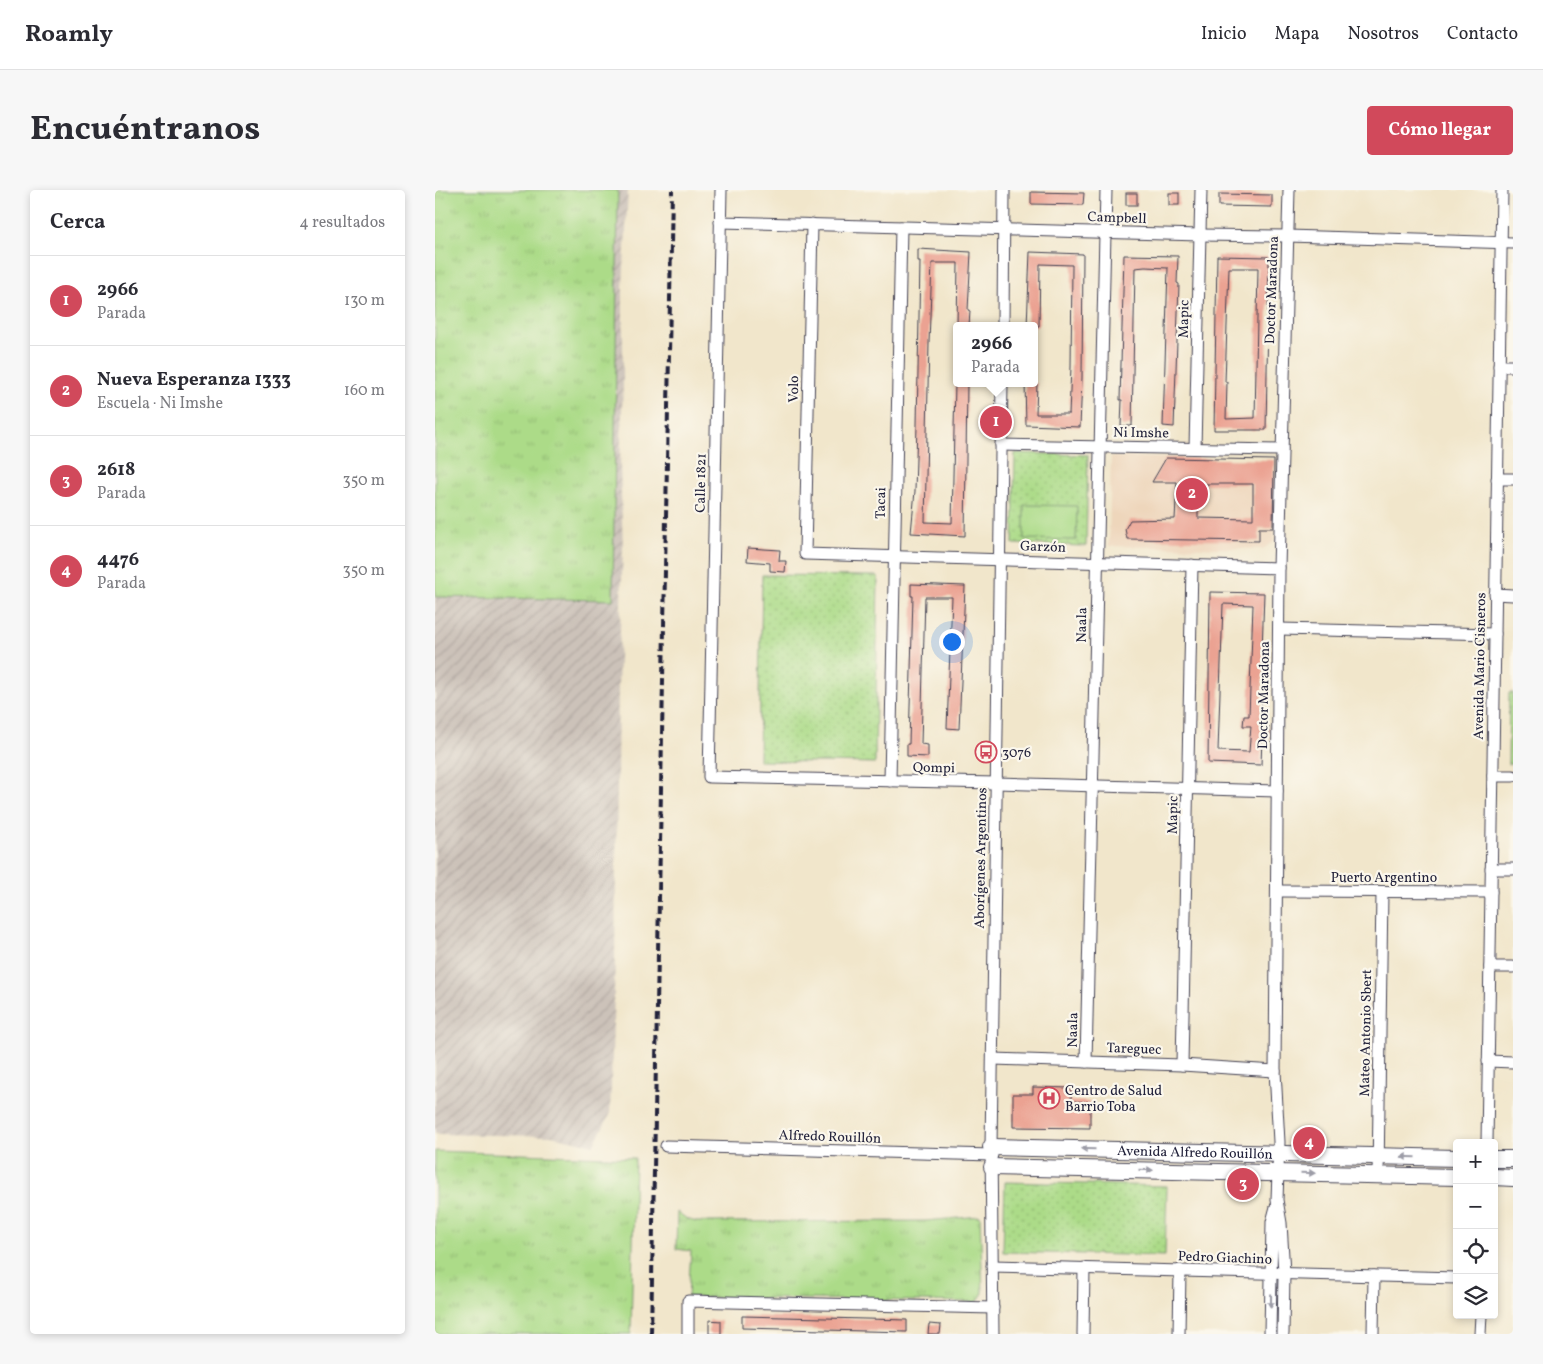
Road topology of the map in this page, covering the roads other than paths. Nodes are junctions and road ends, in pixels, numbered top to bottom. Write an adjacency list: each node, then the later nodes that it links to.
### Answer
1 (721, 190): 7 (street, Calle 1821)
2 (1004, 190): 10 (street)
3 (1106, 190): 11 (street, Naala)
4 (1201, 190): 12 (street, Mapic)
5 (1289, 190): 13 (street, Doctor Maradona)
6 (1502, 190): 14 (street, Avenida Mario Cisneros)
7 (720, 222): 8 (street, Campbell); 38 (street, Calle 1821)
8 (812, 224): 9 (street, Campbell); 26 (street, Volo)
9 (901, 227): 10 (street, Campbell); 27 (street, Tacai)
10 (1004, 230): 11 (street, Campbell); 16 (street)
11 (1105, 232): 12 (street, Campbell); 21 (street, Naala)
12 (1200, 235): 13 (street, Campbell); 22 (street, Mapic)
13 (1288, 236): 14 (street, Campbell); 23 (street, Doctor Maradona)
14 (1501, 243): 15 (street, Campbell); 17 (street, Avenida Mario Cisneros)
15 (1513, 243)
16 (1003, 322)
17 (1499, 366): 18 (street); 24 (street, Avenida Mario Cisneros)
18 (1513, 366)
19 (1002, 387): 20 (street, Aborígenes Argentinos)
20 (1001, 445): 21 (street, Ni Imshe); 28 (street, Aborígenes Argentinos)
21 (1100, 446): 22 (street, Ni Imshe); 29 (street, Naala)
22 (1195, 448): 23 (street, Ni Imshe)
23 (1281, 450): 31 (street, Doctor Maradona)
24 (1497, 479): 25 (street); 32 (street, Avenida Mario Cisneros)
25 (1513, 479)
26 (805, 554): 27 (street, Garzón)
27 (894, 556): 28 (street, Garzón); 39 (street, Tacai)
28 (999, 559): 29 (street, Garzón); 40 (street, Aborígenes Argentinos)
29 (1097, 562): 30 (street, Garzón); 41 (street, Naala)
30 (1193, 566): 31 (street, Garzón); 42 (street, Mapic)
31 (1279, 568): 34 (street, Doctor Maradona)
32 (1495, 594): 33 (street); 35 (street, Avenida Mario Cisneros)
33 (1513, 595)
34 (1280, 630): 35 (street); 43 (street, Doctor Maradona)
35 (1495, 634): 36 (street, Avenida Mario Cisneros)
36 (1493, 776): 37 (street); 44 (street, Avenida Mario Cisneros)
37 (1513, 776)
38 (709, 777): 39 (street, Qompi)
39 (890, 781): 40 (street, Qompi)
40 (996, 783): 41 (street, Qompi); 51 (street, Aborígenes Argentinos)
41 (1092, 787): 42 (street, Qompi); 53 (street, Naala)
42 (1188, 789): 43 (street, Qompi); 55 (street, Mapic)
43 (1277, 792): 46 (street, Doctor Maradona)
44 (1491, 869): 45 (street); 48 (street, Avenida Mario Cisneros)
45 (1513, 869)
46 (1277, 891): 47 (street, Puerto Argentino); 56 (street, Doctor Maradona)
47 (1382, 892): 48 (street, Puerto Argentino); 61 (street, Mateo Antonio Sbert)
48 (1491, 892): 49 (street, Avenida Mario Cisneros)
49 (1490, 967): 50 (street); 52 (street, Avenida Mario Cisneros)
50 (1513, 967)
51 (993, 1059): 53 (street, Tareguec); 60 (street, Aborígenes Argentinos)
52 (1488, 1061): 54 (street); 57 (street, Avenida Mario Cisneros)
53 (1086, 1062): 55 (street, Tareguec)
54 (1513, 1062)
55 (1182, 1064): 56 (street, Tareguec)
56 (1275, 1071): 59 (street, Doctor Maradona)
57 (1487, 1139)
58 (666, 1146): 60 (street, Alfredo Rouillón)
59 (1278, 1154): 60 (street, Avenida Alfredo Rouillón, one-way to 60); 61 (street, Avenida Alfredo Rouillón); 65 (street, Doctor Maradona)
60 (992, 1156): 65 (street, Avenida Alfredo Rouillón, one-way to 65); 70 (street, Aborígenes Argentinos)
61 (1378, 1156): 62 (street, Avenida Alfredo Rouillón, one-way to 61); 66 (street, Mateo Antonio Sbert)
62 (1453, 1158)
63 (1498, 1159): 64 (street)
64 (1513, 1159)
65 (1278, 1173): 66 (street, Avenida Alfredo Rouillón, one-way to 66); 73 (street, Doctor Maradona)
66 (1378, 1175): 67 (street, Avenida Alfredo Rouillón)
67 (1453, 1176)
68 (1498, 1177): 69 (street)
69 (1513, 1178)
70 (992, 1266): 71 (street, Pedro Giachino); 76 (street, Aborígenes Argentinos)
71 (1083, 1268): 72 (street, Pedro Giachino); 80 (street)
72 (1180, 1270): 73 (street, Pedro Giachino); 81 (street)
73 (1278, 1273): 74 (street, Pedro Giachino); 82 (street, Doctor Maradona, one-way to 82); 83 (street, Doctor Maradona)
74 (1374, 1276): 75 (street, Pedro Giachino); 84 (street)
75 (1453, 1278)
76 (993, 1308): 78 (street); 79 (street, Aborígenes Argentinos)
77 (1481, 1319): 85 (street)
78 (687, 1334)
79 (993, 1334)
80 (1083, 1334)
81 (1179, 1334)
82 (1270, 1334)
83 (1283, 1334)
84 (1373, 1334)
85 (1480, 1334)

